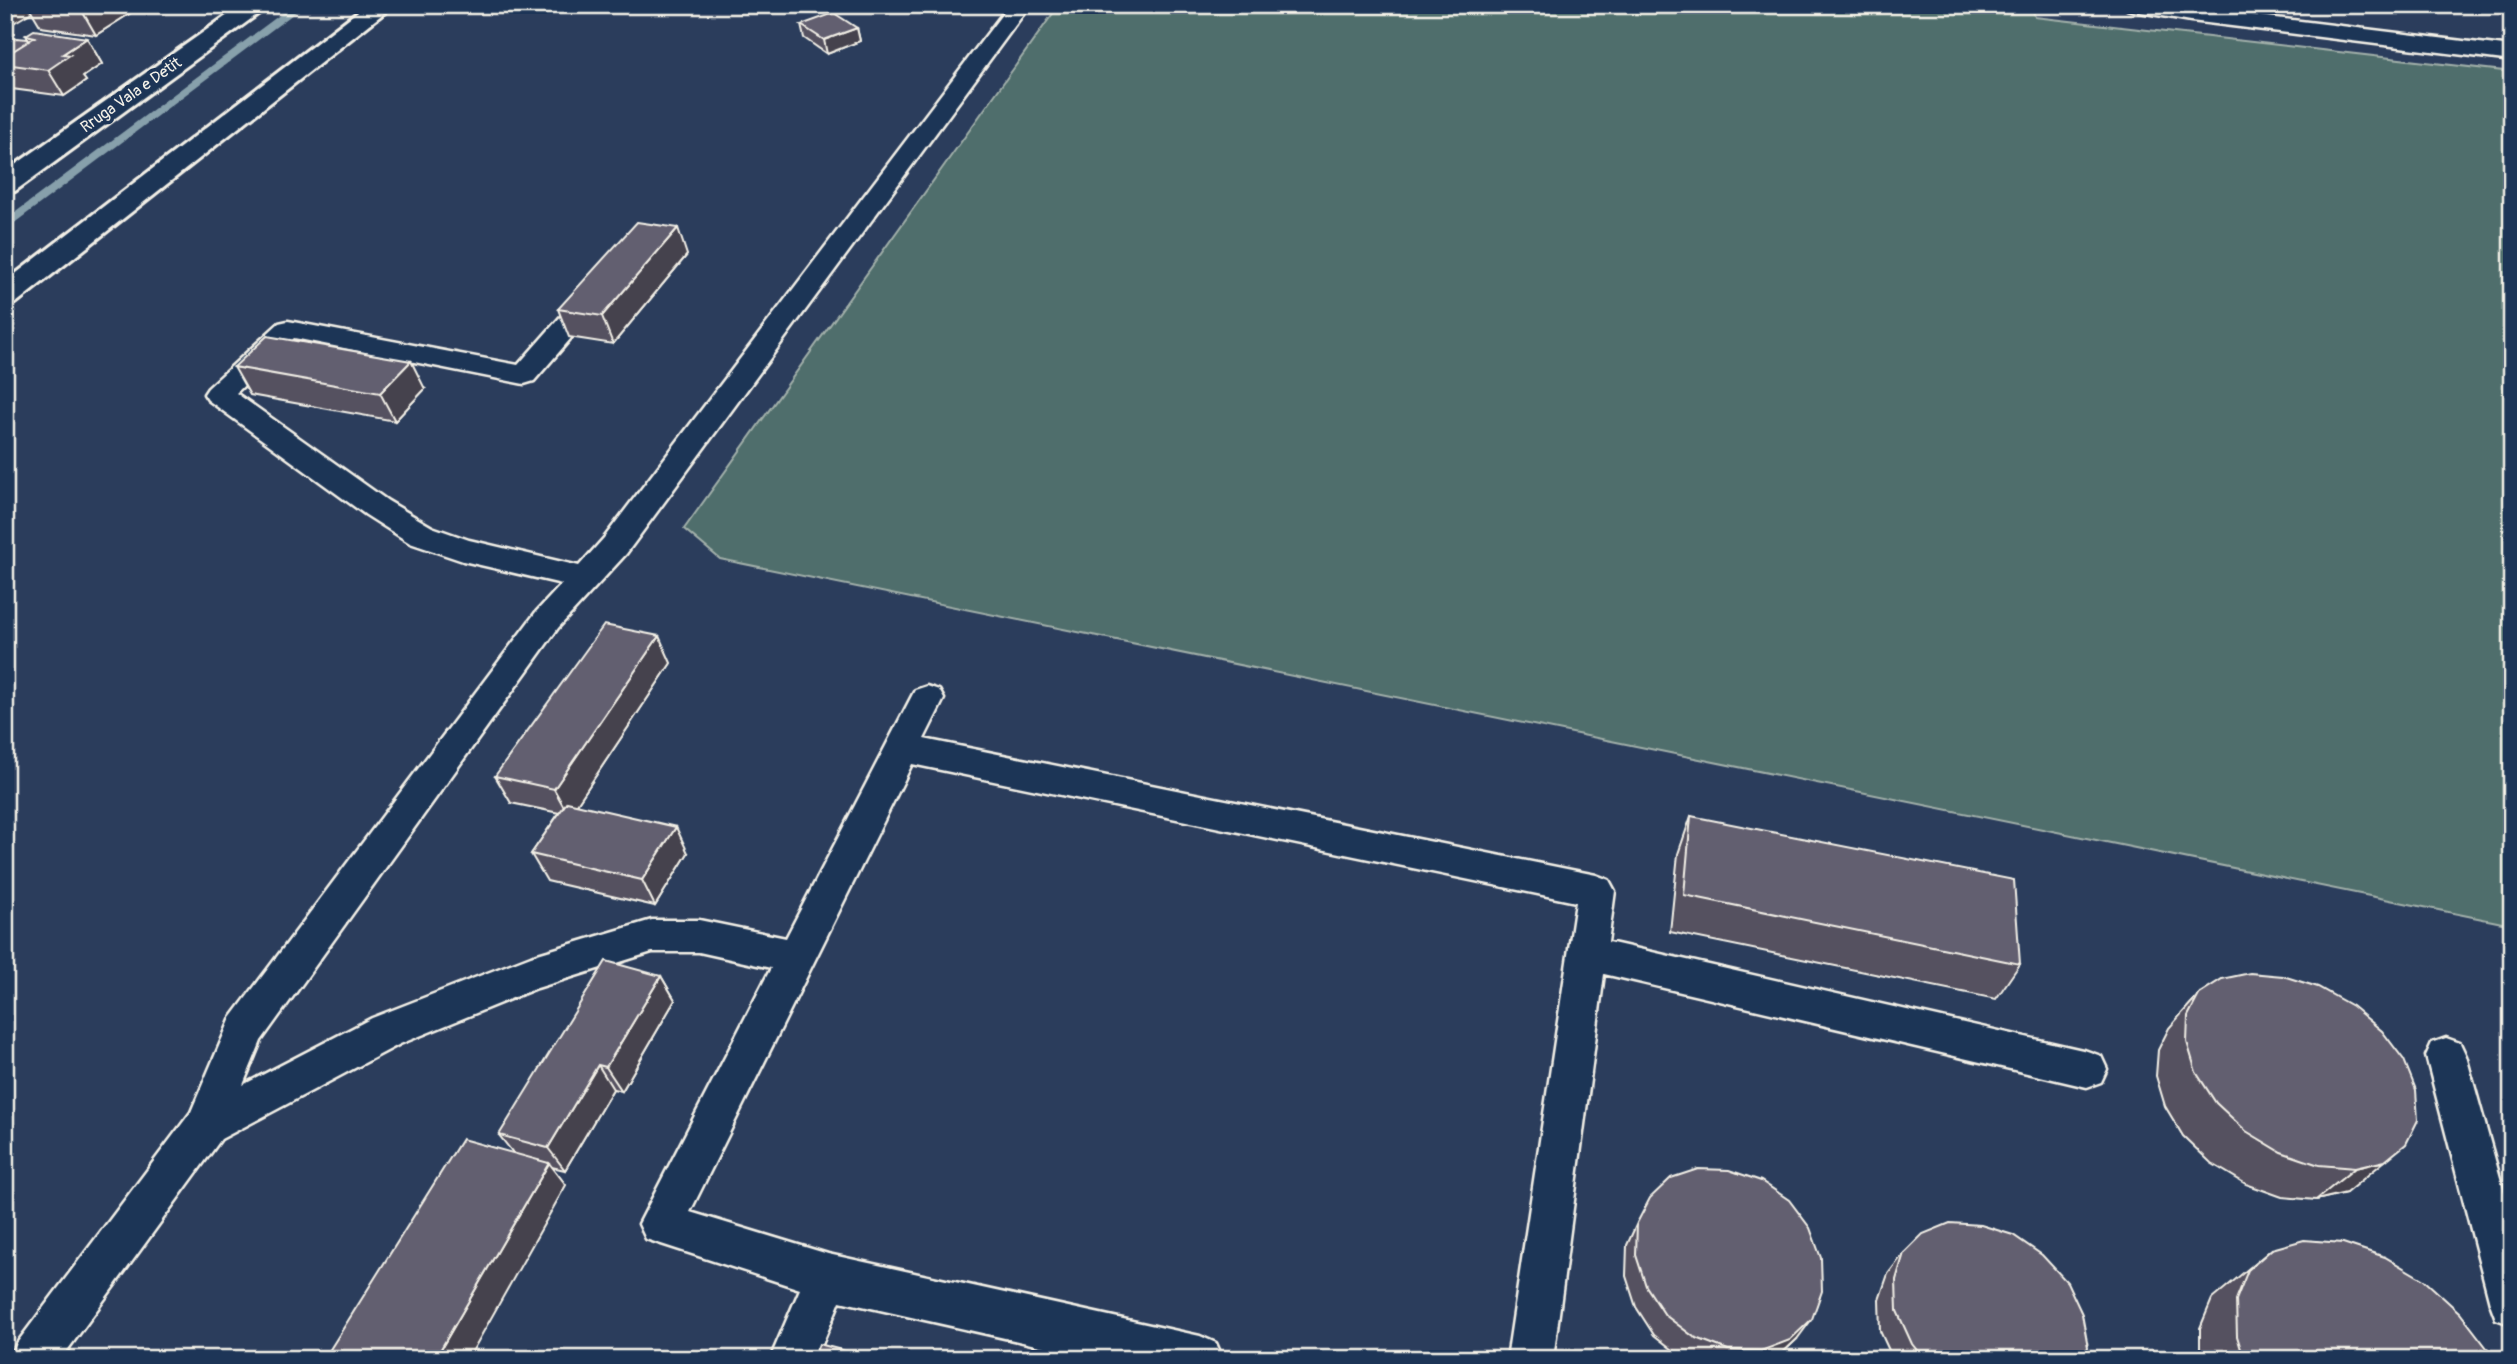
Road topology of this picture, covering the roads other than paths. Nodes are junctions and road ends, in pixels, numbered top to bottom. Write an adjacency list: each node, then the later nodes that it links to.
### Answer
1 (258, 5): 6 (street, Rruga Vala e Detit)
2 (382, 5): 8 (street)
3 (1020, 5): 9 (lane)
4 (2134, 5): 5 (lane)
5 (2512, 54)
6 (5, 185)
7 (610, 277): 9 (lane)
8 (5, 297)
9 (584, 578): 16 (lane)
10 (927, 699): 11 (lane)
11 (902, 748): 12 (lane); 13 (lane)
12 (1587, 954): 15 (lane); 22 (lane)
13 (795, 957): 16 (lane); 17 (lane)
14 (2446, 1056): 18 (lane)
15 (2087, 1069)
16 (206, 1125): 19 (lane)
17 (828, 1276): 20 (lane); 21 (lane)
18 (2512, 1303)
19 (33, 1359)
20 (793, 1359)
21 (1200, 1359)
22 (1530, 1359)

